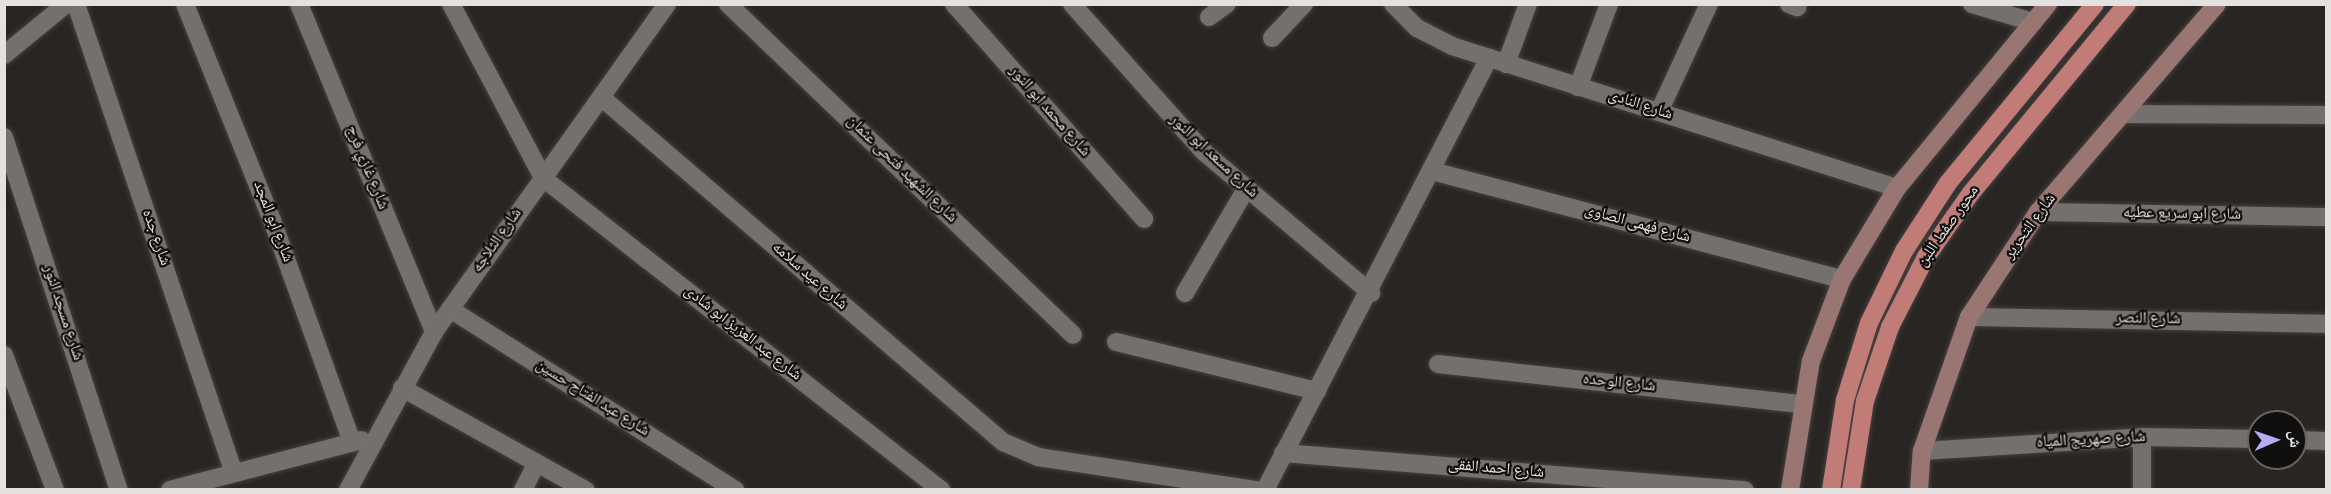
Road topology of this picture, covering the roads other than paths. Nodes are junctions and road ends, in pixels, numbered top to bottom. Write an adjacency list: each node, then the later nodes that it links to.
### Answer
1 (66, 4): 26 (street)
2 (76, 4): 64 (street, شارع جده)
3 (185, 4): 60 (street, شارع ابو المجد)
4 (299, 4): 47 (street, شارع غازي فرج)
5 (451, 4): 35 (street)
6 (645, 4): 23 (street)
7 (667, 4): 23 (street, شارع الثلاجه)
8 (728, 4): 48 (street, شارع الشهيد فتحى عثمان)
9 (954, 4): 40 (street, شارع محمد ابو النور)
10 (1072, 4): 37 (street, شارع مسعد ابو النور)
11 (1227, 4): 22 (street)
12 (1304, 4): 25 (street)
13 (1393, 4): 27 (street, شارع النادى)
14 (1528, 4): 27 (street)
15 (1609, 4): 28 (street)
16 (1709, 4): 30 (street)
17 (1972, 4): 24 (street)
18 (2048, 4): 24 (street)
19 (2096, 4): 77 (main road, محور صفط اللبن)
20 (2127, 4): 78 (main road, محور صفط اللبن)
21 (2217, 4): 31 (street, شارع التحرير)
22 (1209, 17)
23 (655, 21): 29 (street, شارع الثلاجه)
24 (2033, 22): 36 (street)
25 (1272, 38)
26 (4, 55)
27 (1497, 61): 28 (street, شارع النادى); 34 (street)
28 (1578, 87): 30 (street, شارع النادى)
29 (601, 97): 35 (street, شارع الثلاجه); 73 (street, شارع عيد سلامه)
30 (1659, 112): 36 (street, شارع النادى)
31 (2123, 114): 32 (street); 38 (street, شارع التحرير)
32 (2326, 115)
33 (4, 137): 66 (street, شارع مسجد النور)
34 (1432, 171): 41 (street, شارع فهمى الصاوى); 43 (street)
35 (543, 178): 44 (street, شارع الثلاجه); 72 (street, شارع عبد العزيز ابو شادى)
36 (1897, 188): 41 (street)
37 (1246, 189): 42 (street); 43 (street, شارع مسعد ابو النور)
38 (2038, 212): 39 (street, شارع ابو سريع عطيه); 45 (street, شارع التحرير)
39 (2326, 217)
40 (1144, 219)
41 (1842, 279): 54 (street)
42 (1185, 293)
43 (1371, 293): 53 (street)
44 (450, 309): 47 (street, شارع الثلاجه); 71 (street, شارع عبد الفتاح حسين)
45 (1970, 317): 46 (street, شارع النصر); 61 (street, شارع التحرير)
46 (2326, 324)
47 (434, 332): 52 (street, شارع الثلاجه)
48 (1073, 334)
49 (1116, 342): 53 (street)
50 (4, 355): 65 (street)
51 (1438, 364): 54 (street, شارع الوحده)
52 (402, 388): 56 (street, شارع الثلاجه); 63 (street)
53 (1317, 391): 62 (street)
54 (1800, 404): 76 (street)
55 (2142, 437): 57 (street, شارع صهريج المياه); 61 (street, شارع صهريج المياه); 80 (street)
56 (373, 438): 60 (street); 68 (street, شارع الثلاجه)
57 (2247, 439)
58 (2307, 440): 59 (street)
59 (2326, 441)
60 (352, 442): 64 (street)
61 (1922, 451): 79 (street, شارع التحرير)
62 (1283, 453): 74 (street); 75 (street, شارع احمد الفقى)
63 (537, 463): 69 (street); 70 (street)
64 (233, 471): 67 (street)
65 (55, 489)
66 (119, 489)
67 (170, 489)
68 (348, 489)
69 (523, 489)
70 (585, 489)
71 (735, 489)
72 (941, 489)
73 (1257, 489)
74 (1265, 489)
75 (1745, 489)
76 (1790, 489)
77 (1831, 489)
78 (1851, 489)
79 (1919, 489)
80 (2142, 489)

